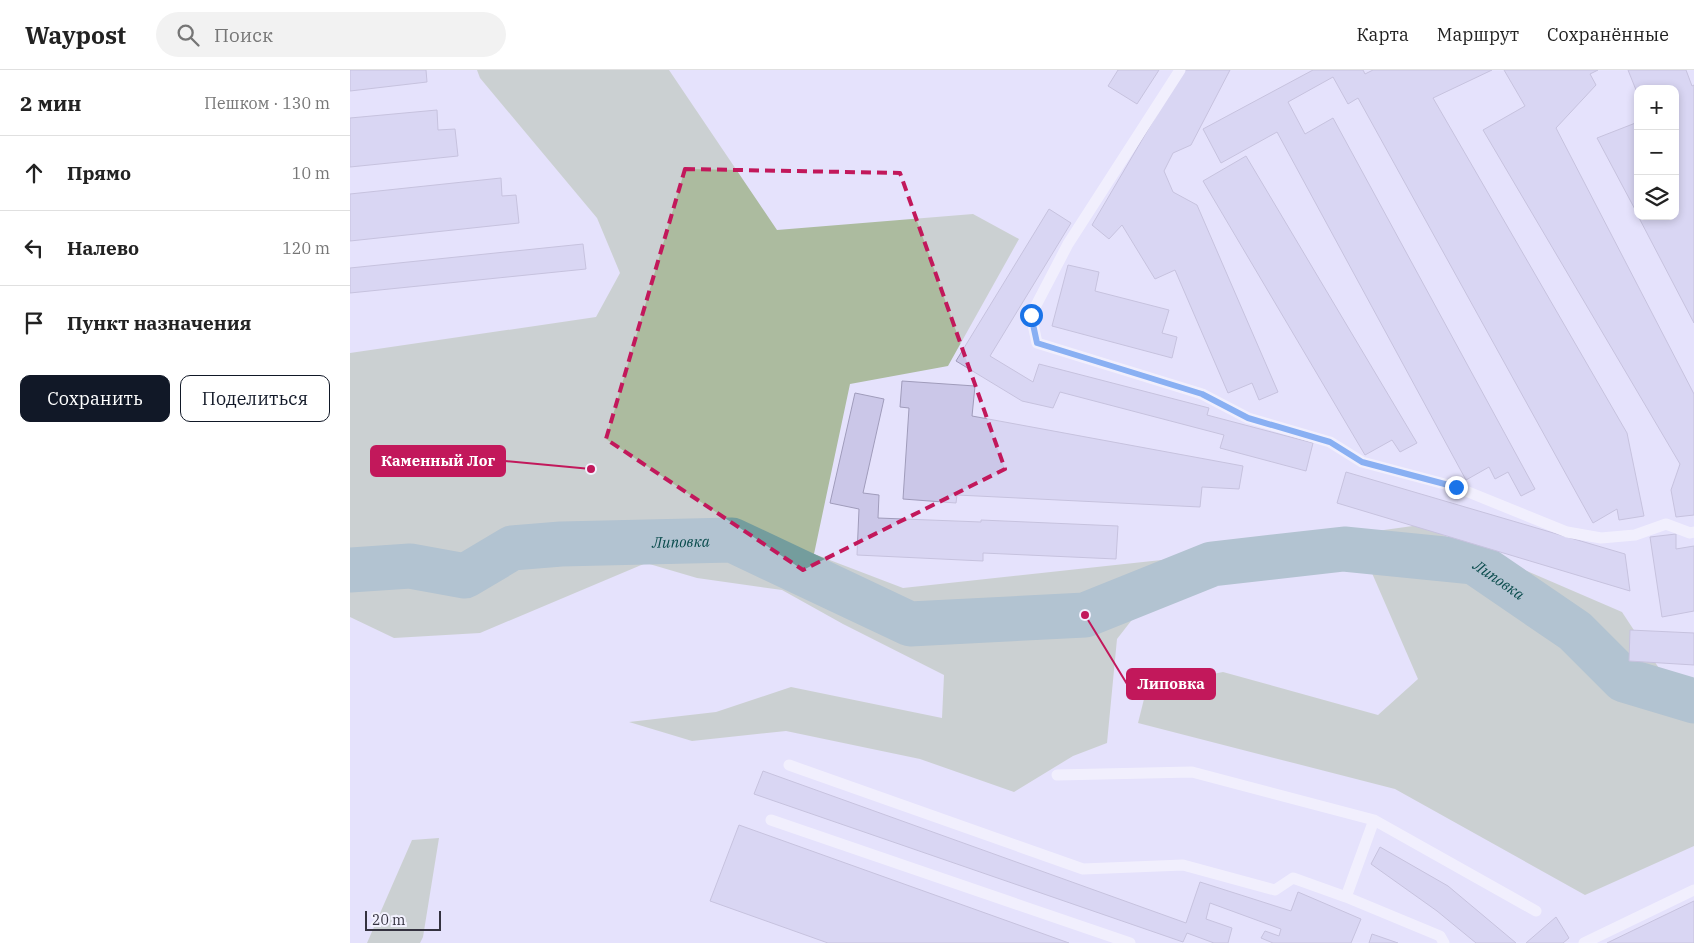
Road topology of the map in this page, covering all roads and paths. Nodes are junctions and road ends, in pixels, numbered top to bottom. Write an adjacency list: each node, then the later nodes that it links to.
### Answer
1 (1180, 70): 2 (lane)
2 (1694, 532)
3 (789, 765): 8 (lane)
4 (1058, 775): 6 (lane)
5 (772, 820): 10 (lane)
6 (1374, 820): 8 (lane); 9 (lane)
7 (1694, 890): 12 (lane)
8 (1346, 897): 11 (lane)
9 (1536, 911)
10 (1130, 943)
11 (1444, 943)
12 (1584, 943)

